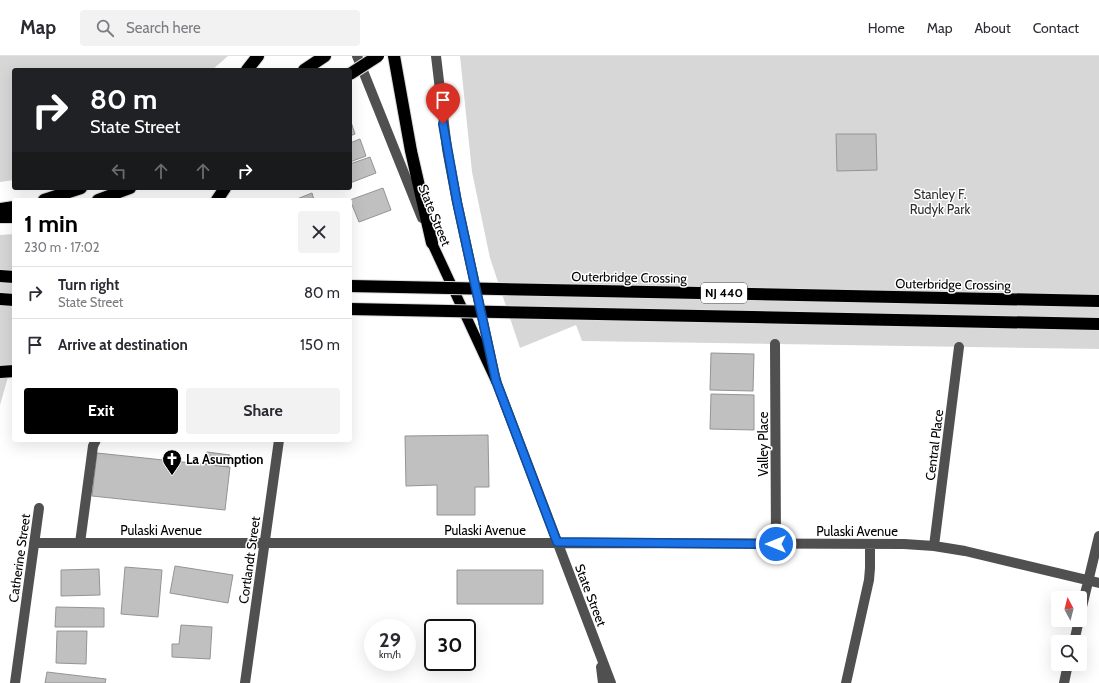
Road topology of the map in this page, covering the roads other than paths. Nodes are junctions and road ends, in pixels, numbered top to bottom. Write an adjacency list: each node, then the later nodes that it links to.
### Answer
1 (258, 56): 7 (highway)
2 (325, 56): 8 (highway)
3 (357, 56): 18 (street, State Street)
4 (378, 56): 9 (highway, bridge)
5 (394, 56): 18 (highway)
6 (436, 56): 31 (street, State Street)
7 (249, 68)
8 (307, 68)
9 (352, 73)
10 (75, 190): 12 (highway)
11 (125, 190): 13 (highway)
12 (50, 198)
13 (103, 198)
14 (12, 207): 15 (highway)
15 (0, 210)
16 (0, 217): 17 (highway)
17 (12, 217)
18 (432, 243): 31 (main road, State Street)
19 (0, 276): 20 (highway)
20 (12, 277)
21 (352, 286): 24 (highway, Outerbridge Crossing / NJ 440, bridge)
22 (0, 299): 23 (highway)
23 (12, 300)
24 (1099, 301)
25 (352, 309): 26 (highway, NJ 440, bridge)
26 (1099, 324)
27 (775, 344): 40 (street, Valley Place)
28 (959, 347): 42 (street, Central Place)
29 (12, 371): 30 (highway)
30 (0, 372)
31 (496, 381): 36 (street, State Street)
32 (95, 442): 38 (street)
33 (279, 442): 39 (street, Cortlandt Street)
34 (39, 508): 37 (street, Catherine Street)
35 (1099, 536): 43 (street)
36 (557, 542): 39 (street, Pulaski Avenue); 40 (street, Pulaski Avenue); 46 (street, State Street)
37 (34, 543): 38 (street, Pulaski Avenue); 48 (street, Catherine Street)
38 (80, 543): 39 (street, Pulaski Avenue)
39 (265, 543): 49 (street, Cortlandt Street)
40 (776, 544): 41 (street, Pulaski Avenue)
41 (870, 544): 42 (street, Pulaski Avenue); 52 (street)
42 (934, 546): 43 (street, Pulaski Avenue)
43 (1088, 580): 44 (street, Pulaski Avenue); 45 (street)
44 (1099, 583)
45 (1086, 591)
46 (600, 655): 50 (street); 51 (street, State Street)
47 (1067, 671): 53 (street)
48 (15, 683)
49 (245, 683)
50 (602, 683)
51 (611, 683)
52 (846, 683)
53 (1064, 683)

